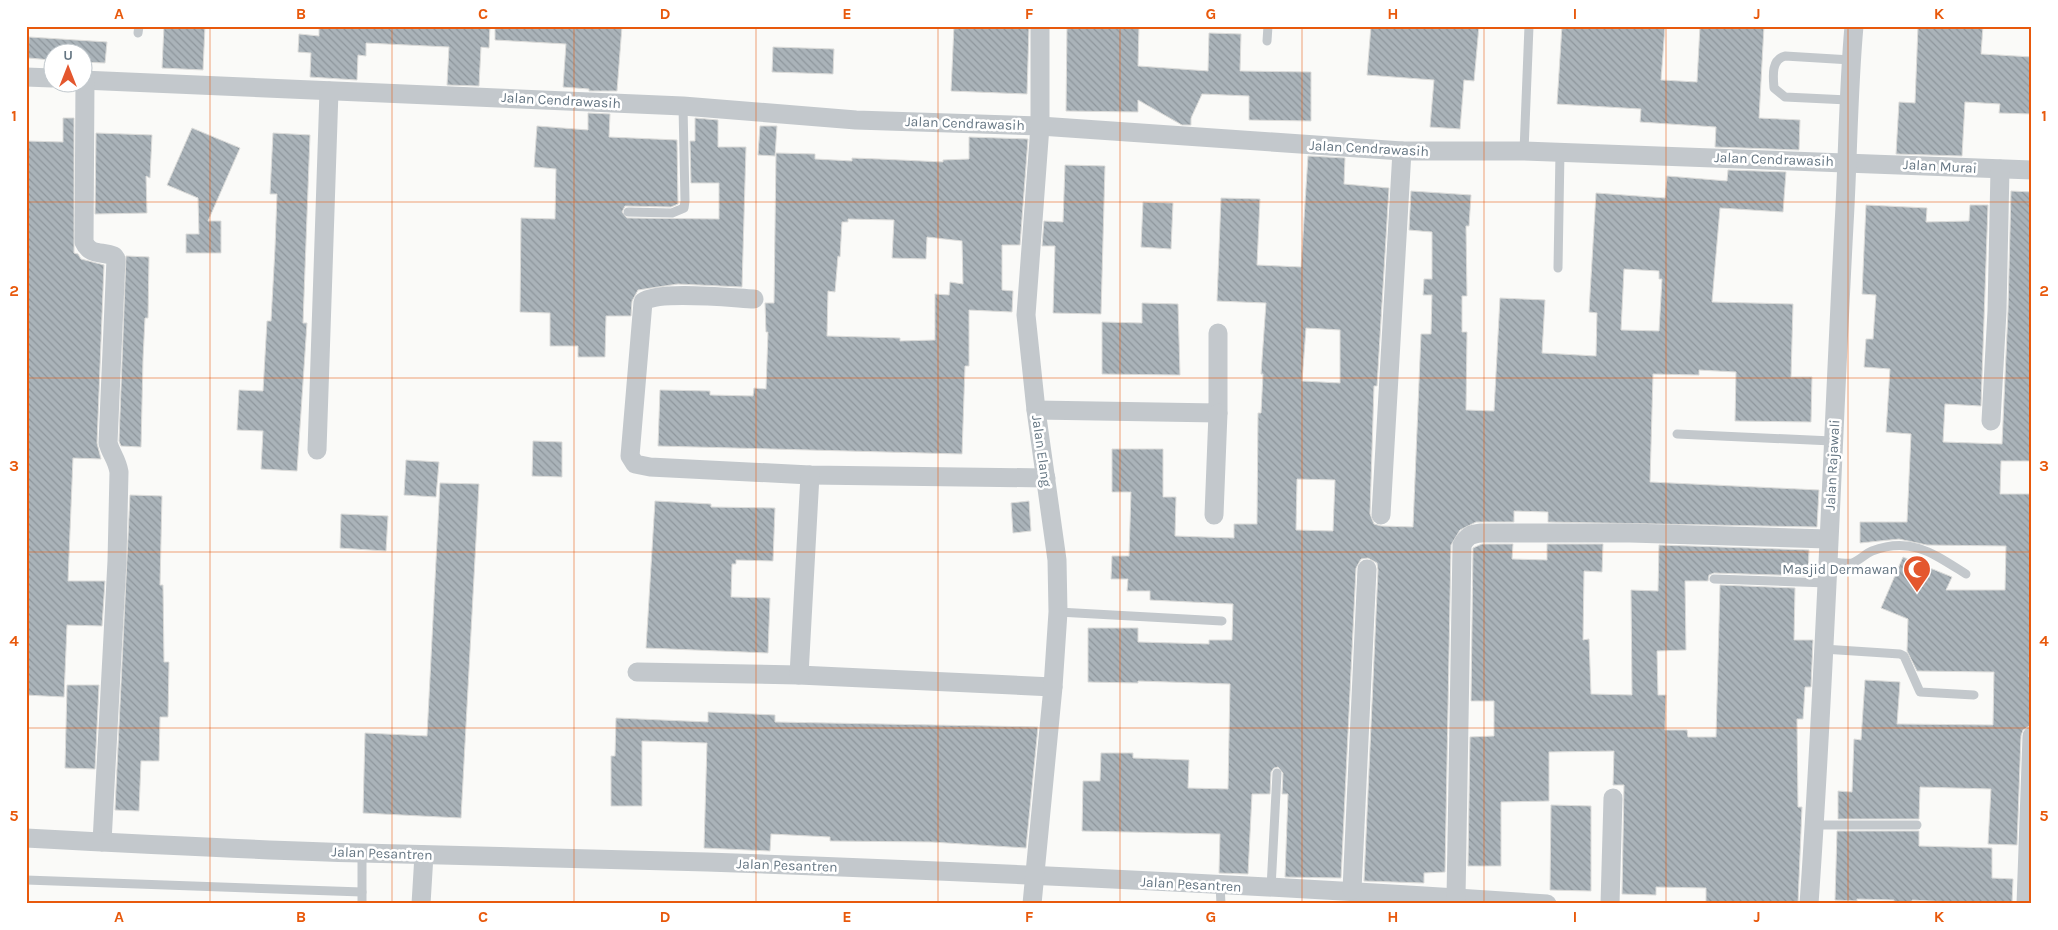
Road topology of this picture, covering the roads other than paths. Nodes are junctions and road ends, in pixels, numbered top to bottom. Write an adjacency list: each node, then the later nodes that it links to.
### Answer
1 (1040, 26): 14 (street, Jalan Elang)
2 (1268, 26): 5 (lane)
3 (1529, 26): 16 (lane)
4 (1854, 26): 6 (street, Jalan Rajawali)
5 (1268, 41)
6 (1851, 60): 12 (street, Jalan Rajawali); 12 (lane)
7 (26, 77): 8 (street)
8 (42, 78)
9 (92, 80): 10 (street, Jalan Cendrawasih)
10 (329, 91): 13 (street, Jalan Cendrawasih); 30 (street)
11 (84, 92): 54 (street)
12 (1848, 100): 18 (street, Jalan Rajawali)
13 (683, 106): 14 (street, Jalan Cendrawasih); 21 (lane)
14 (1040, 126): 15 (street, Jalan Cendrawasih); 25 (street, Jalan Elang)
15 (1402, 151): 16 (street, Jalan Cendrawasih); 34 (street)
16 (1524, 151): 17 (street, Jalan Cendrawasih)
17 (1560, 152): 18 (street, Jalan Cendrawasih); 22 (lane)
18 (1848, 161): 19 (street, Jalan Murai); 29 (street, Jalan Rajawali)
19 (2000, 169): 20 (street, Jalan Murai); 27 (street)
20 (2032, 170)
21 (628, 212)
22 (1558, 268)
23 (754, 299): 31 (street)
24 (1218, 333): 26 (street)
25 (1036, 410): 26 (street); 32 (street, Jalan Elang)
26 (1218, 414): 33 (street)
27 (1991, 421)
28 (1676, 434): 29 (lane)
29 (1832, 440): 35 (street, Jalan Rajawali)
30 (318, 450)
31 (810, 475): 32 (street); 45 (street)
32 (1046, 478): 41 (street, Jalan Elang)
33 (1214, 515)
34 (1381, 515)
35 (1828, 539): 36 (street, Jalan Rajawali); 63 (street)
36 (1828, 561): 38 (lane); 40 (street, Jalan Rajawali)
37 (1367, 569): 60 (street)
38 (1966, 574)
39 (1714, 578): 40 (lane)
40 (1828, 583): 43 (street, Jalan Rajawali)
41 (1058, 612): 42 (lane); 46 (street, Jalan Elang)
42 (1222, 621)
43 (1823, 650): 47 (lane); 51 (street, Jalan Rajawali)
44 (637, 672): 45 (street)
45 (799, 675): 46 (street)
46 (1053, 686): 57 (street, Jalan Elang)
47 (1974, 695)
48 (2032, 736): 71 (street)
49 (1277, 773): 59 (lane)
50 (1614, 798): 69 (street)
51 (1815, 824): 52 (lane); 70 (street, Jalan Rajawali)
52 (1917, 825)
53 (26, 838): 54 (street, Jalan Pesantren)
54 (102, 842): 55 (street, Jalan Pesantren)
55 (362, 853): 56 (street, Jalan Pesantren); 61 (lane)
56 (424, 855): 57 (street, Jalan Pesantren); 66 (street)
57 (1033, 875): 62 (street, Jalan Pesantren); 67 (street, Jalan Elang)
58 (26, 880): 61 (lane)
59 (1271, 888): 60 (street, Jalan Pesantren); 62 (street, Jalan Pesantren)
60 (1352, 890): 64 (street, Jalan Pesantren)
61 (362, 892): 65 (lane)
62 (1221, 895)
63 (1456, 898): 64 (street, Jalan Pesantren); 68 (street, Jalan Pesantren)
64 (1393, 899)
65 (362, 904)
66 (422, 904)
67 (1032, 904)
68 (1547, 904)
69 (1610, 904)
70 (1809, 904)
71 (2026, 904)

